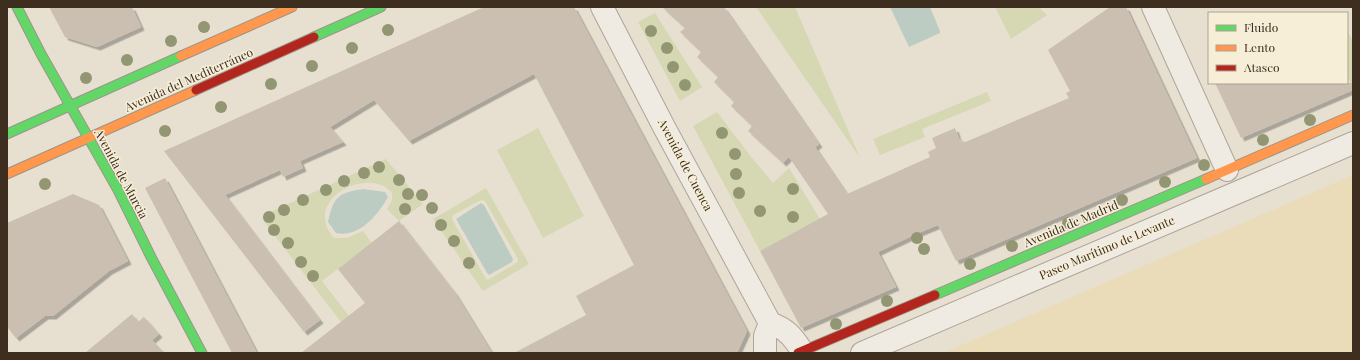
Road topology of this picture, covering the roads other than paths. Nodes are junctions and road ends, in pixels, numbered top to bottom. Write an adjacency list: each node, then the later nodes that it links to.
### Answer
1 (17, 7): 6 (street, Avenida de Murcia)
2 (292, 7): 6 (street, Avenida del Mediterráneo)
3 (381, 7): 9 (street, Avenida del Mediterráneo)
4 (602, 7): 13 (street, Avenida de Cuenca)
5 (1153, 7): 11 (street)
6 (70, 106): 8 (street, Avenida del Mediterráneo); 9 (street, Avenida de Murcia)
7 (1353, 115): 11 (street, Avenida de Madrid)
8 (7, 134)
9 (88, 138): 12 (street, Avenida del Mediterráneo); 15 (street, Avenida de Murcia)
10 (1353, 143): 17 (street, Paseo Marítimo de Levante)
11 (1228, 170): 14 (street, Avenida de Madrid)
12 (7, 174)
13 (770, 323): 14 (street); 16 (street)
14 (800, 352)
15 (202, 353)
16 (765, 353)
17 (862, 353)

